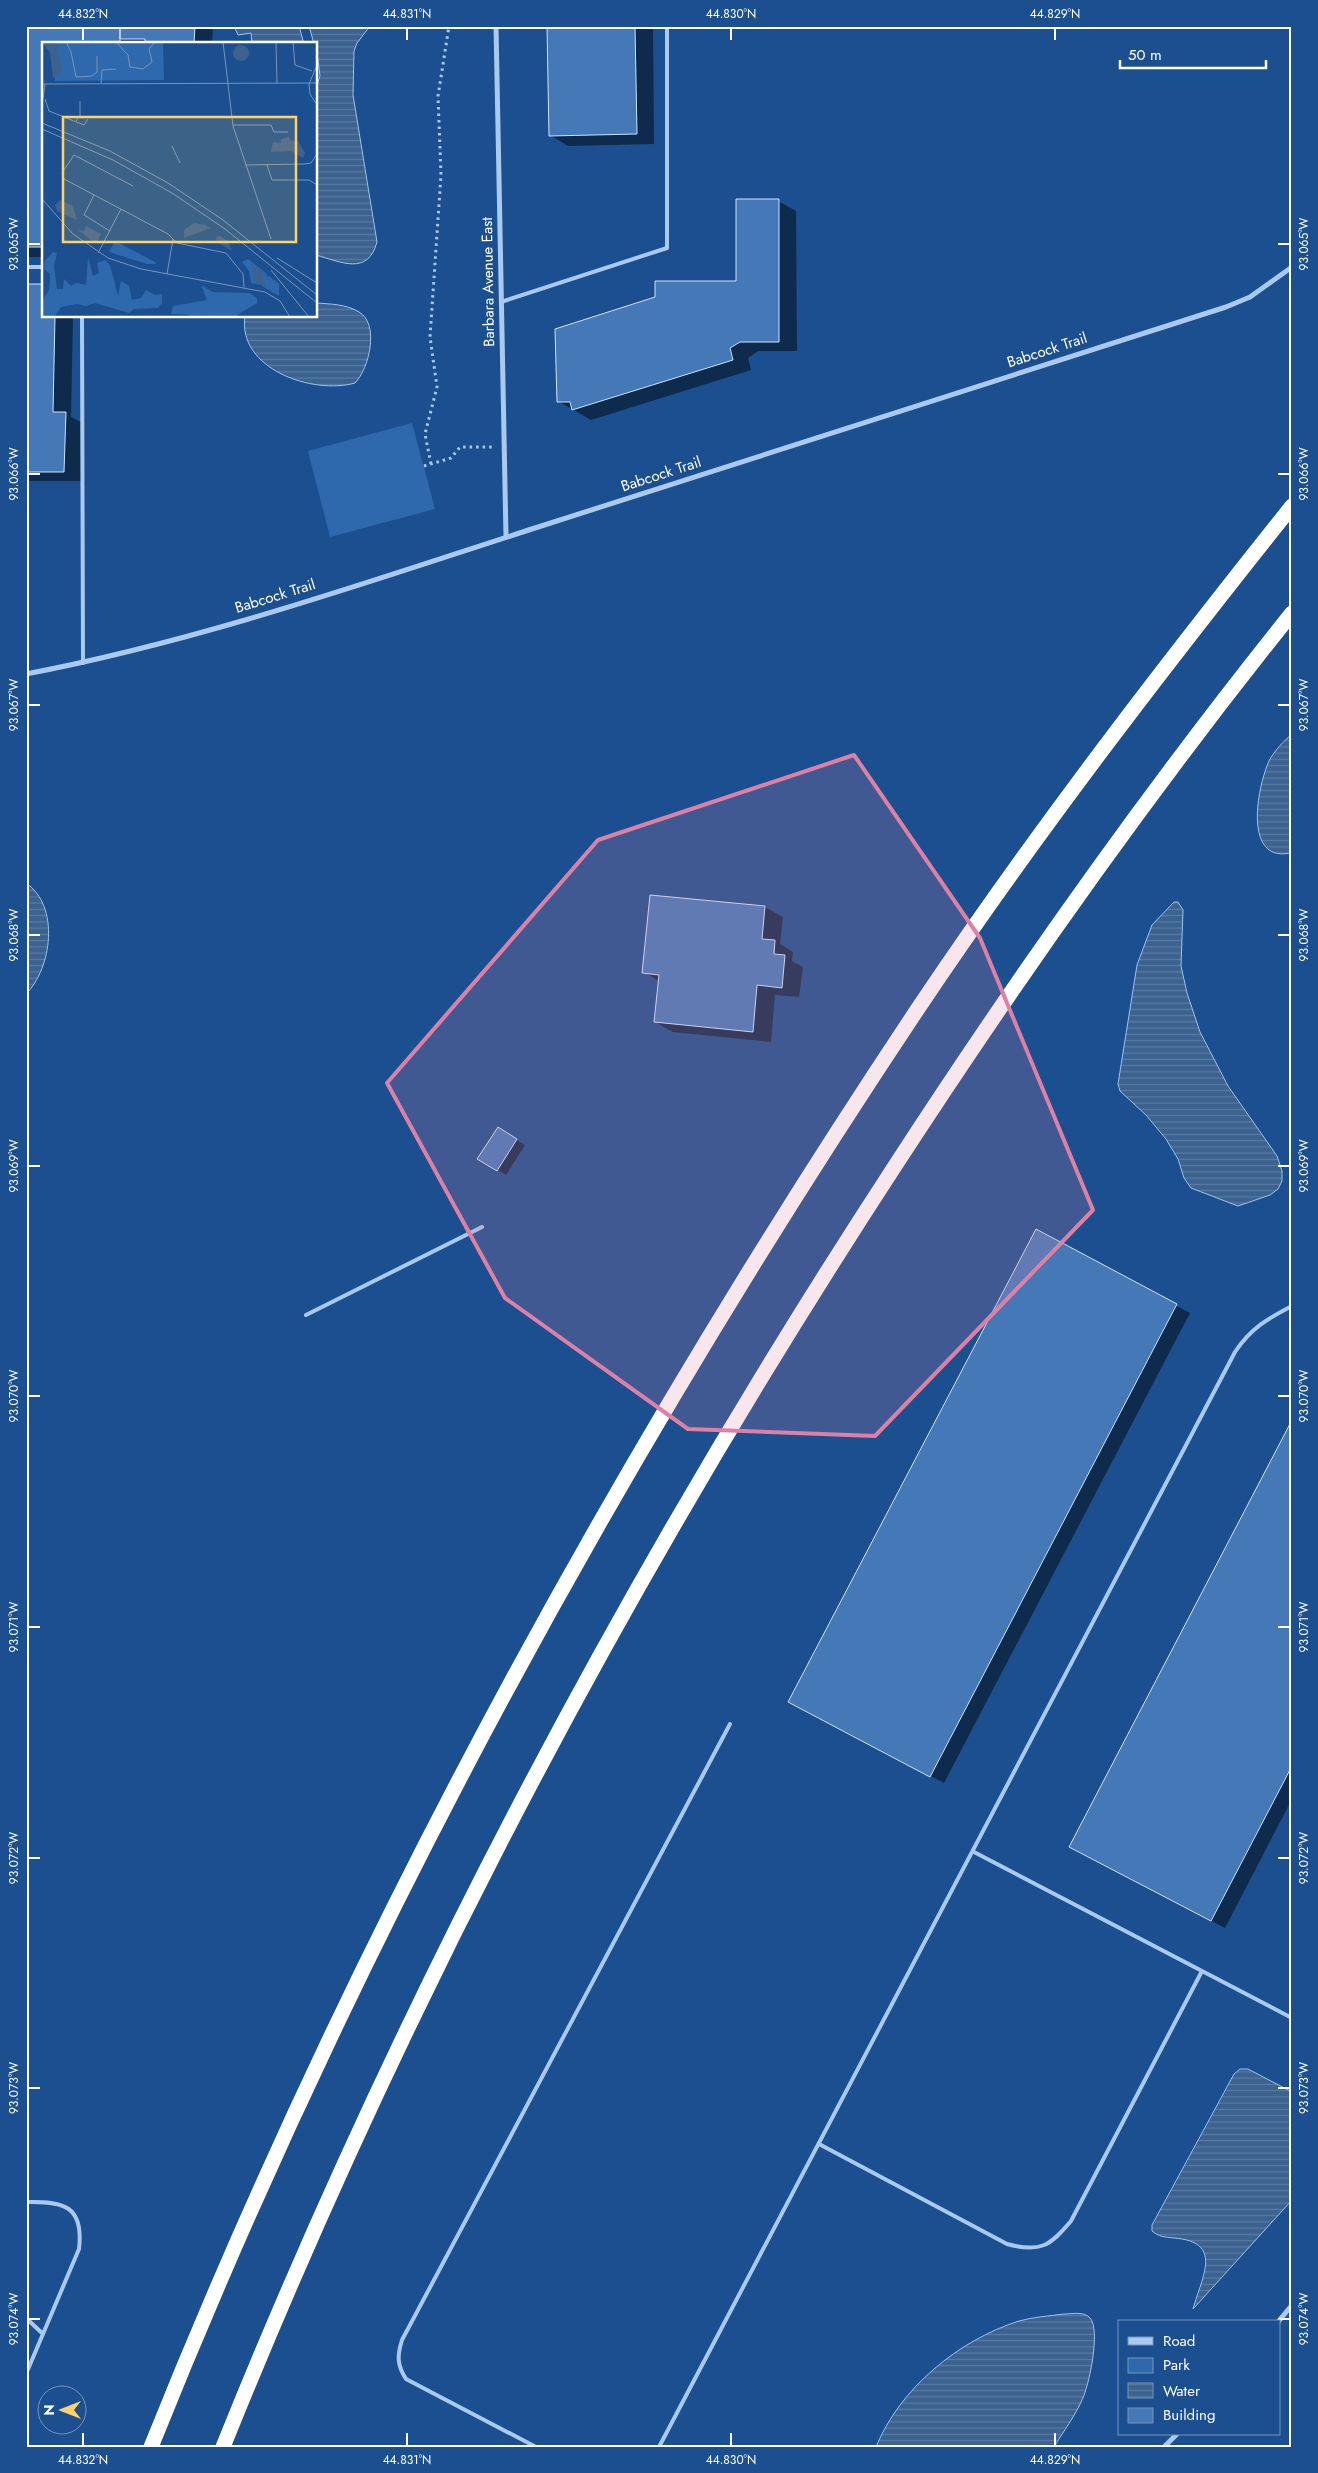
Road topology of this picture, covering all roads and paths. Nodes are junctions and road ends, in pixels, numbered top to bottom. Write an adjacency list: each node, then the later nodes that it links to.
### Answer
1 (449, 26): 10 (path)
2 (496, 26): 7 (street, Barbara Avenue East)
3 (667, 26): 7 (lane)
4 (26, 267): 5 (lane)
5 (42, 267)
6 (1292, 267): 14 (street, Babcock Trail)
7 (501, 302): 9 (street, Barbara Avenue East)
8 (82, 318): 17 (lane)
9 (504, 446): 10 (path); 14 (street, Barbara Avenue East)
10 (431, 464): 11 (path)
11 (424, 466)
12 (1292, 495): 15 (highway)
13 (1292, 506): 15 (highway)
14 (506, 537): 17 (street, Babcock Trail)
15 (1232, 582): 35 (highway)
16 (1289, 617): 36 (highway)
17 (83, 663): 18 (street, Babcock Trail)
18 (26, 674)
19 (482, 1226): 21 (lane)
20 (1292, 1306): 23 (lane)
21 (306, 1315)
22 (730, 1724): 37 (lane)
23 (974, 1852): 24 (lane); 26 (lane)
24 (1202, 1971): 25 (lane); 26 (lane)
25 (1292, 2018)
26 (819, 2144): 38 (lane)
27 (26, 2202): 31 (lane)
28 (1292, 2305): 30 (street)
29 (26, 2318): 31 (lane)
30 (1280, 2320)
31 (43, 2334): 32 (lane)
32 (28, 2367): 33 (lane)
33 (26, 2374)
34 (1175, 2436): 39 (street)
35 (151, 2447)
36 (224, 2447)
37 (536, 2447)
38 (659, 2447)
39 (1164, 2447)

